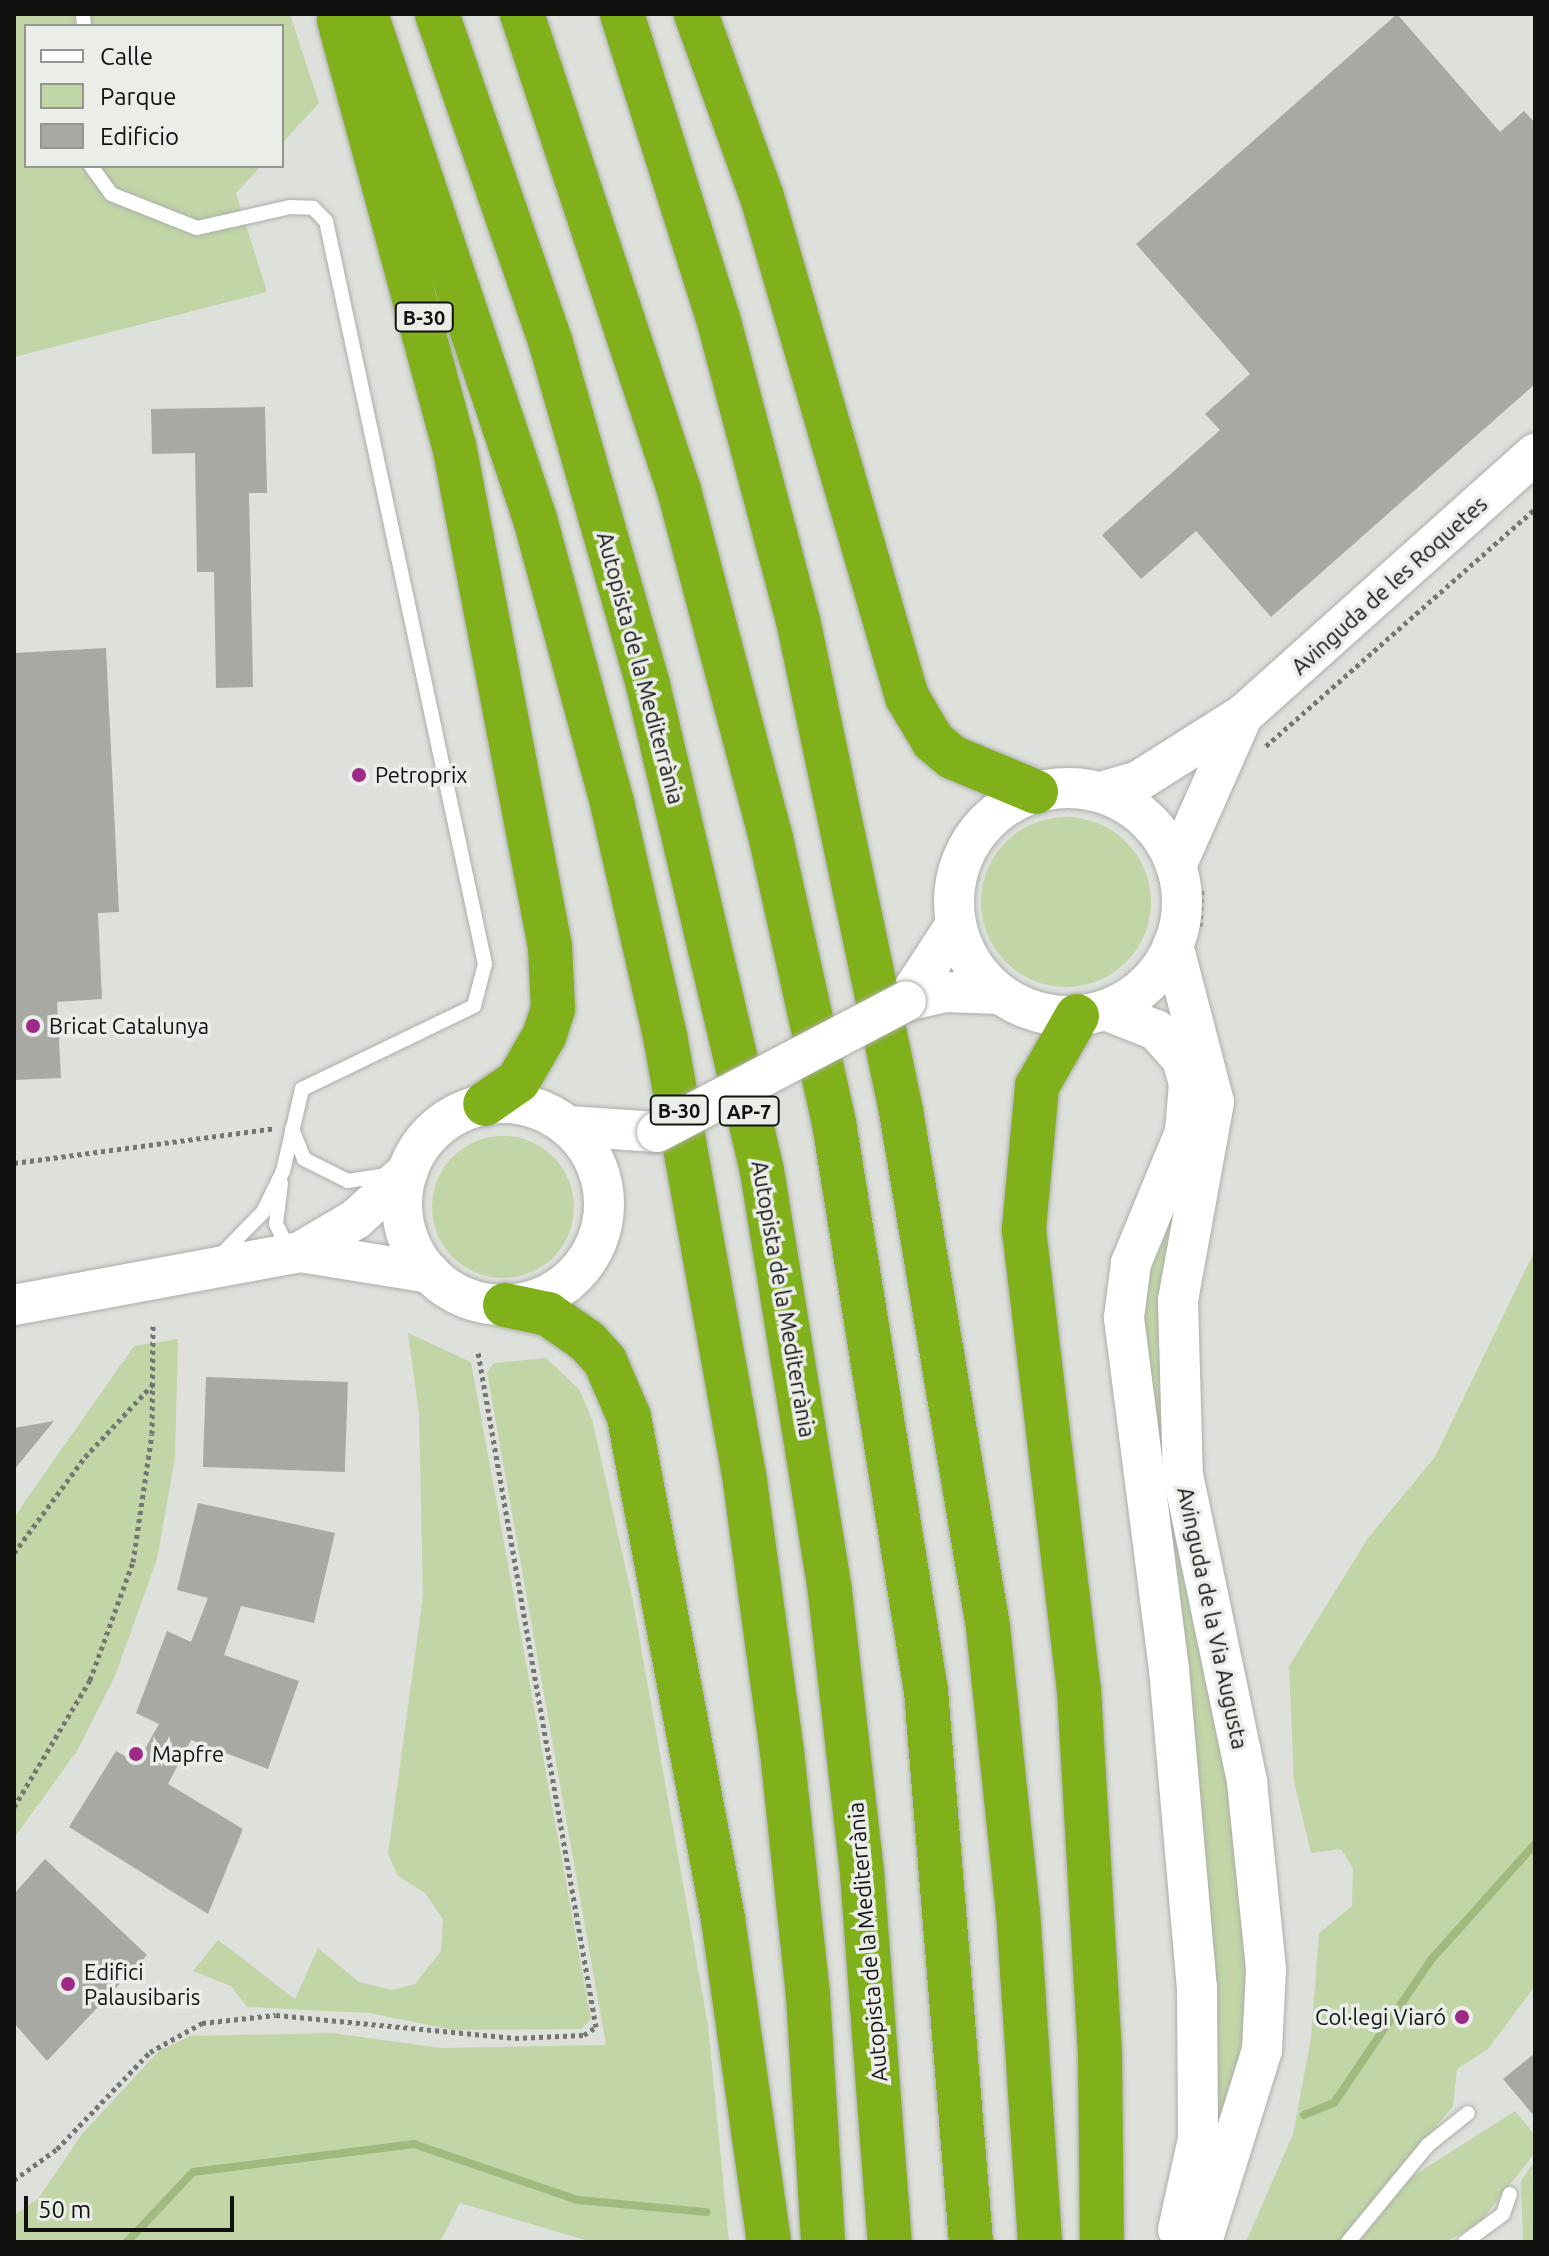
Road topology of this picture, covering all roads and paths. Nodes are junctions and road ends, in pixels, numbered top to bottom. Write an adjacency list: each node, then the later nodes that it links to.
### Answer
1 (337, 14): 20 (highway, B-30)
2 (366, 14): 42 (highway, B-30)
3 (437, 14): 43 (highway, Autopista de la Mediterrània / AP-7)
4 (522, 14): 44 (highway)
5 (622, 14): 45 (highway)
6 (696, 14): 12 (highway)
7 (92, 168): 21 (lane)
8 (1535, 454): 10 (street, Avinguda de les Roquetes)
9 (1535, 509): 11 (path)
10 (1243, 715): 13 (street, Avinguda de les Roquetes); 14 (street, Avinguda de les Roquetes)
11 (1261, 751)
12 (1036, 792): 13 (street); 15 (street)
13 (1101, 792): 14 (street)
14 (1176, 866): 16 (street)
15 (956, 924): 17 (street); 18 (street)
16 (1173, 945): 19 (street); 48 (street, Avinguda de la Via Augusta)
17 (1000, 994): 18 (street); 19 (street)
18 (906, 1001): 23 (street, bridge)
19 (1091, 1013): 46 (highway); 47 (street, Avinguda de la Via Augusta)
20 (485, 1104): 22 (street); 24 (street)
21 (291, 1124): 24 (lane); 25 (path); 26 (lane)
22 (569, 1126): 23 (street); 27 (street)
23 (657, 1132): 27 (street)
24 (417, 1155): 28 (street); 30 (street)
25 (14, 1163)
26 (283, 1171): 28 (lane); 29 (lane)
27 (604, 1198): 32 (street)
28 (295, 1252): 29 (street); 30 (street)
29 (202, 1270): 31 (street)
30 (430, 1273): 32 (street)
31 (14, 1305)
32 (505, 1305): 41 (highway)
33 (153, 1326): 35 (path)
34 (478, 1352): 39 (path)
35 (154, 1383): 36 (path); 37 (path)
36 (14, 1553)
37 (14, 1807)
38 (1468, 2113): 49 (lane)
39 (14, 2180)
40 (1510, 2194): 50 (lane)
41 (769, 2242)
42 (823, 2242)
43 (890, 2242)
44 (971, 2242)
45 (1040, 2242)
46 (1102, 2242)
47 (1175, 2242)
48 (1202, 2242)
49 (1348, 2242)
50 (1465, 2242)

